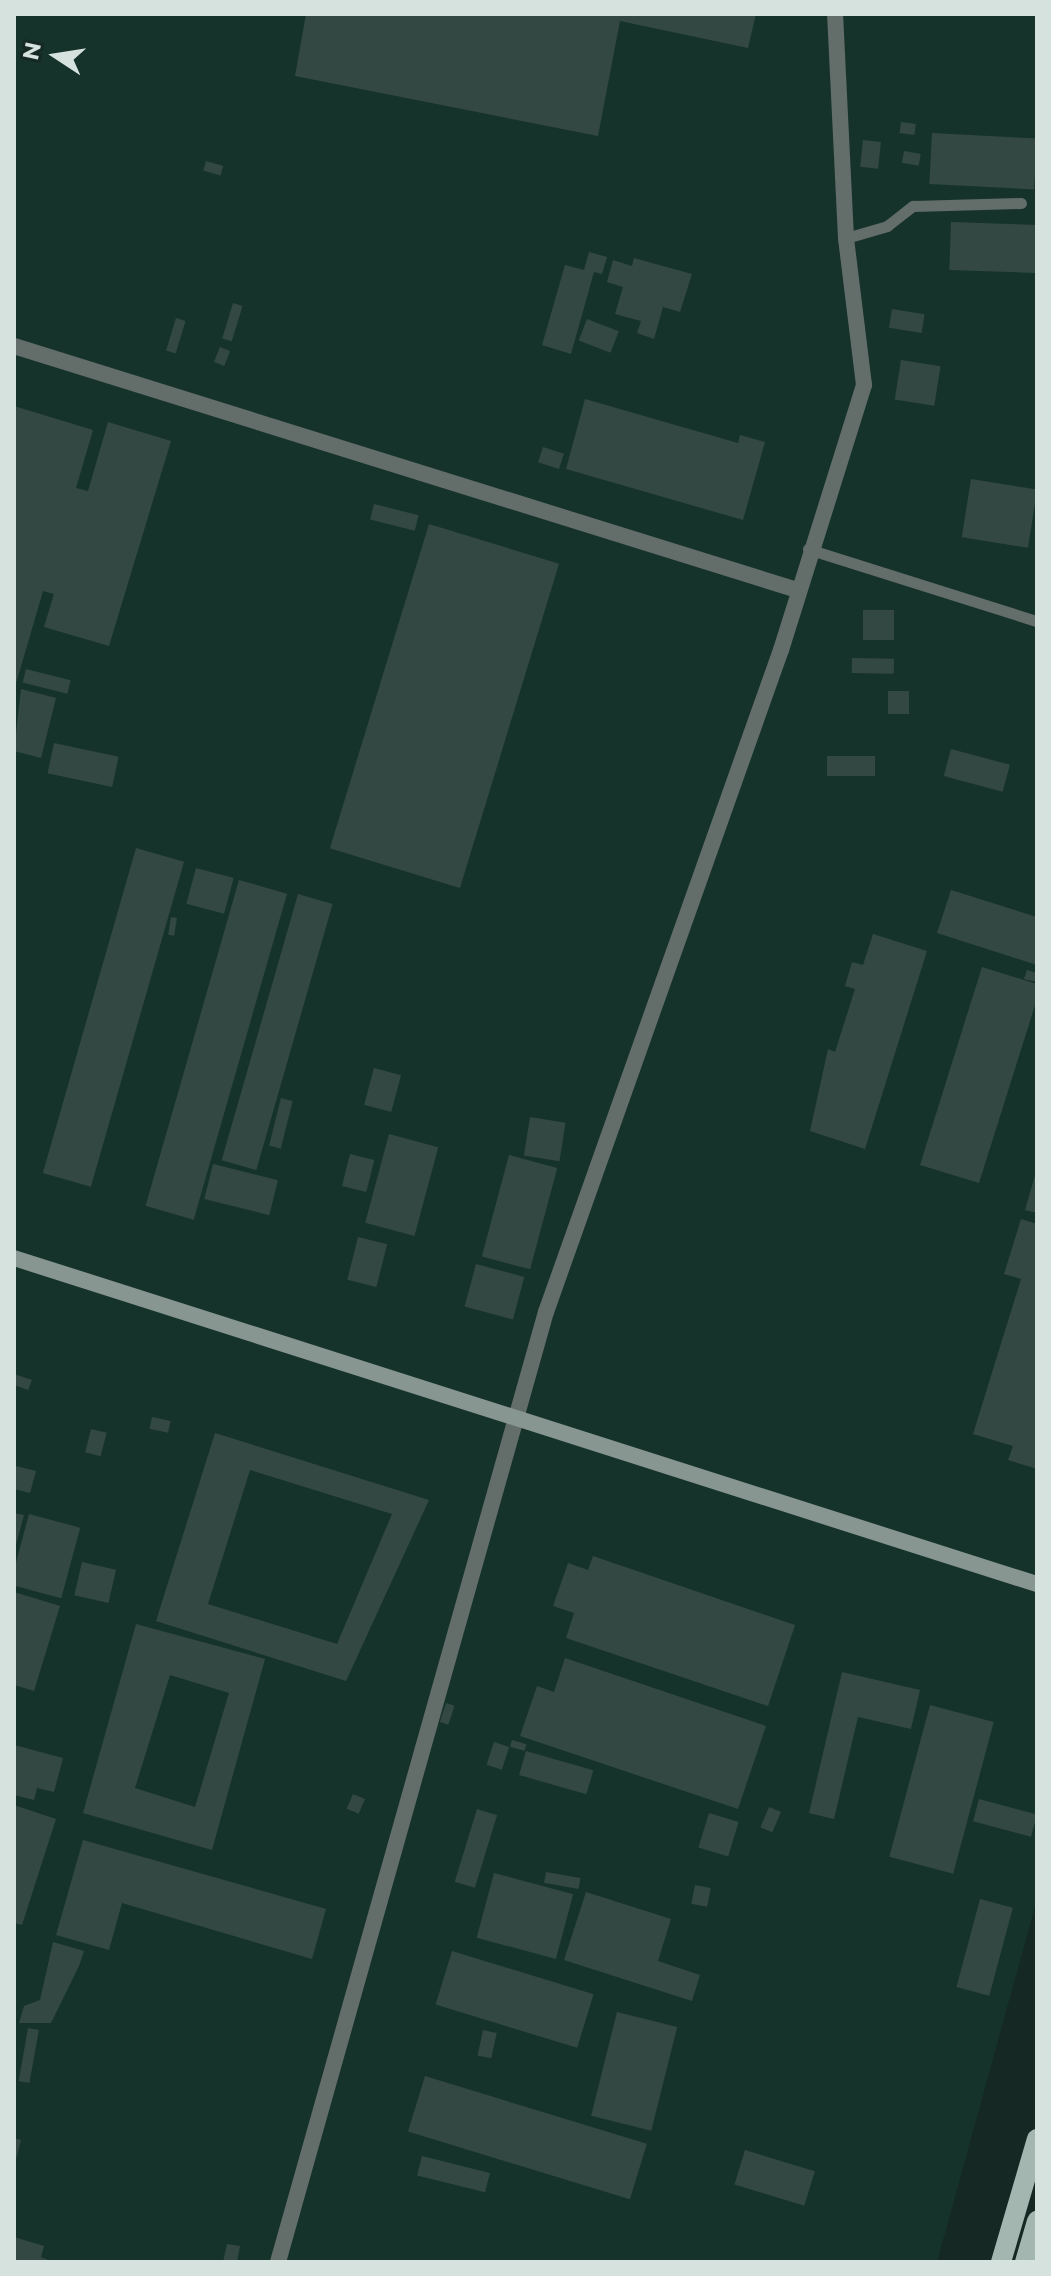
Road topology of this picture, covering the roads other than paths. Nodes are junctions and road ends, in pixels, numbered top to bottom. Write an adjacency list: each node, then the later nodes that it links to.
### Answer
1 (835, 14): 3 (street)
2 (1021, 203): 3 (lane)
3 (846, 238): 5 (street)
4 (14, 346): 6 (street)
5 (808, 549): 6 (street); 7 (lane)
6 (797, 590): 9 (street)
7 (1037, 621)
8 (14, 1258): 9 (street)
9 (513, 1420): 10 (street); 13 (street)
10 (1037, 1584)
11 (1037, 2139): 14 (main road)
12 (1037, 2221): 15 (main road)
13 (278, 2262)
14 (1001, 2262)
15 (1025, 2262)

